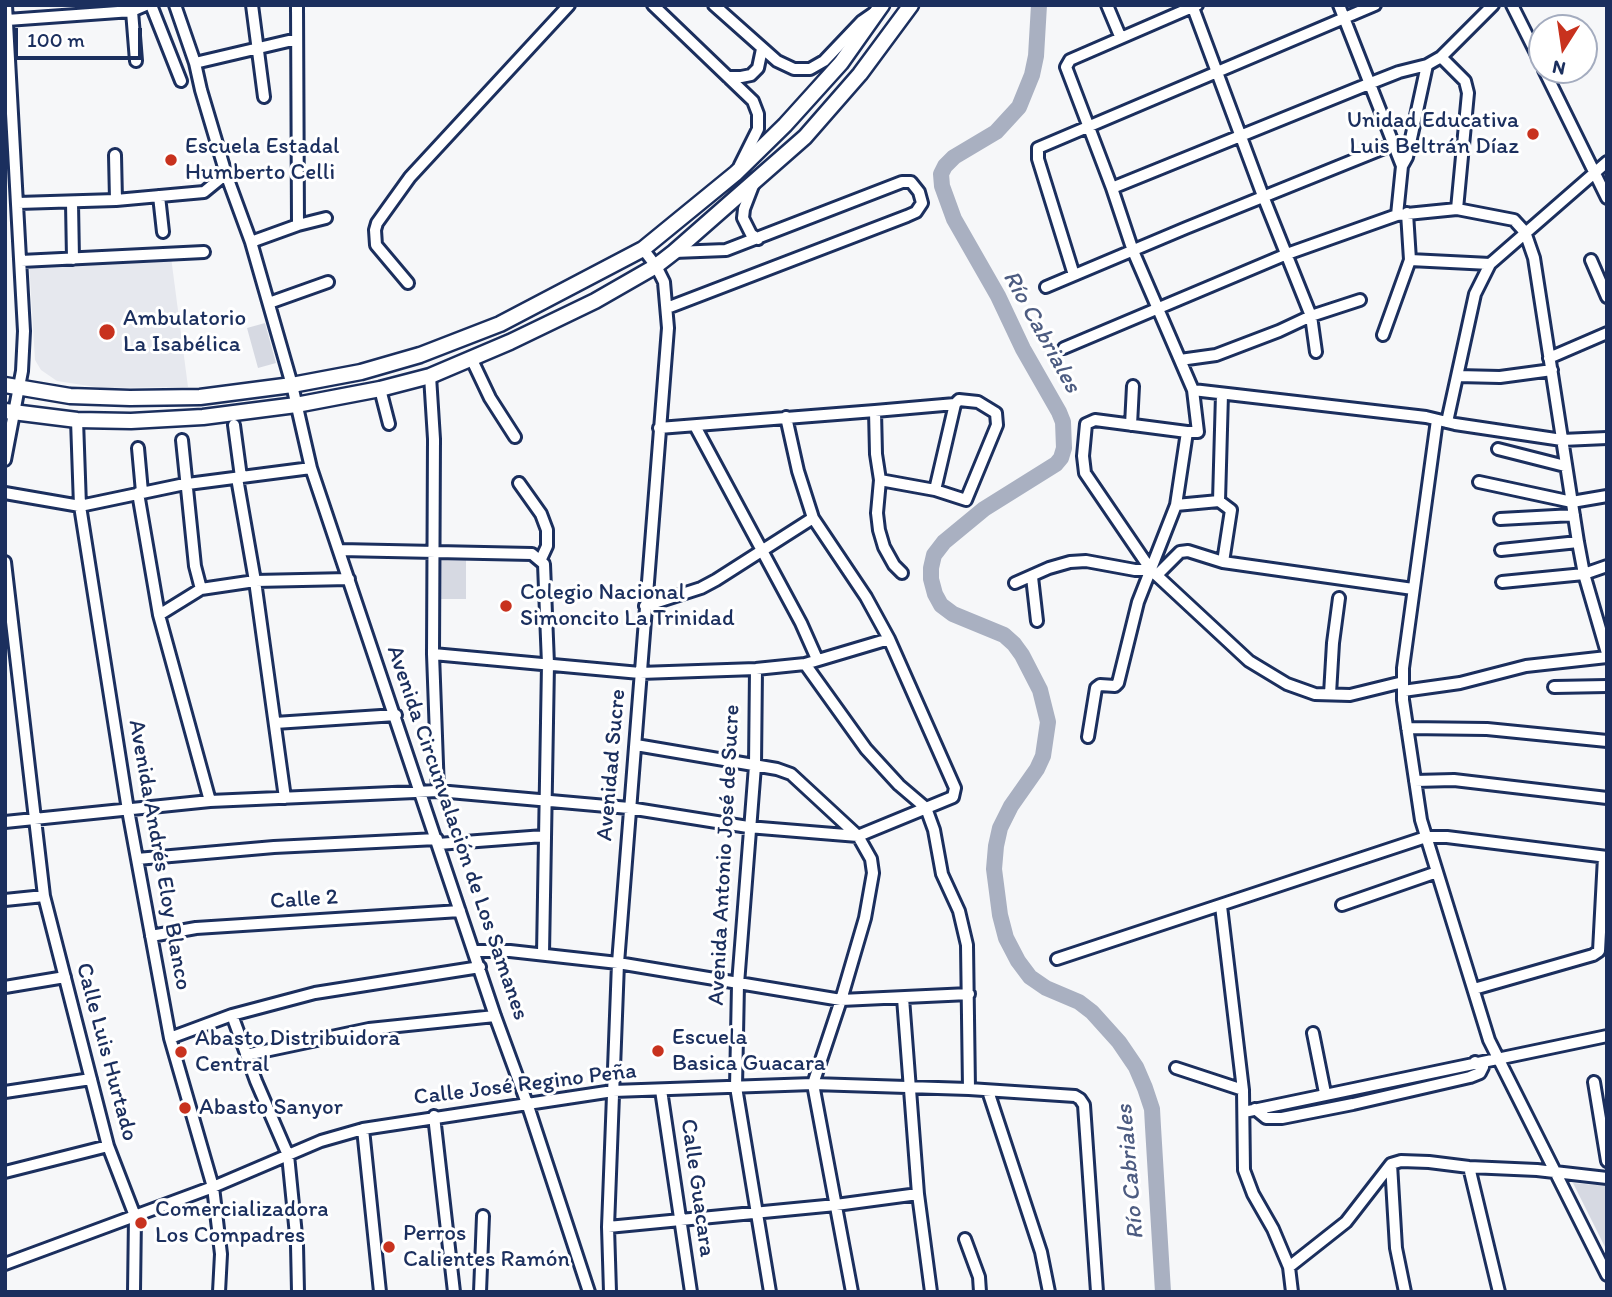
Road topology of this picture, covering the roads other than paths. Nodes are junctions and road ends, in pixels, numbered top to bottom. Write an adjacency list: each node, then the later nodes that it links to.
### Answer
1 (6, 5): 20 (street)
2 (149, 5): 18 (street); 32 (street)
3 (175, 5): 28 (street, Avenida Circunvalación de Los Samanes)
4 (252, 5): 25 (street)
5 (297, 5): 23 (street)
6 (569, 5): 74 (street)
7 (653, 5): 31 (street)
8 (714, 5): 24 (street)
9 (911, 5): 45 (main road)
10 (1107, 5): 21 (street)
11 (1339, 5): 19 (street)
12 (1375, 5): 19 (street)
13 (1493, 5): 26 (street)
14 (1512, 5): 22 (street)
15 (1194, 6): 21 (street); 30 (street)
16 (881, 7): 24 (street); 42 (main road)
17 (83, 9): 18 (street); 20 (street)
18 (131, 11): 27 (street)
19 (1344, 18): 30 (street); 33 (street)
20 (7, 20): 51 (street)
21 (1120, 36): 36 (street)
22 (1528, 38)
23 (297, 39): 25 (street); 56 (street)
24 (762, 48): 31 (street)
25 (258, 49): 28 (street); 35 (street)
26 (1441, 57): 29 (street); 53 (street)
27 (136, 61)
28 (195, 63): 44 (street, Avenida Circunvalación de Los Samanes)
29 (1427, 65): 33 (street); 41 (street)
30 (1217, 74): 36 (street); 37 (street)
31 (728, 77): 42 (street)
32 (181, 81)
33 (1371, 83): 37 (street); 38 (street)
34 (1551, 84): 43 (street)
35 (264, 97)
36 (1087, 126): 46 (street); 72 (street)
37 (1240, 136): 46 (street); 48 (street)
38 (1394, 144): 41 (street); 48 (street)
39 (115, 155): 50 (street)
40 (1607, 162): 43 (street)
41 (1402, 166): 54 (street)
42 (736, 173): 61 (main road)
43 (1595, 173): 49 (street); 58 (street)
44 (226, 174): 47 (street); 60 (street, Avenida Circunvalación de Los Samanes)
45 (754, 183): 59 (street); 64 (main road)
46 (1112, 188): 62 (street)
47 (159, 196): 50 (street); 57 (street)
48 (1263, 196): 62 (street); 65 (street)
49 (1607, 198)
50 (116, 200): 52 (street)
51 (18, 203): 52 (street); 69 (street)
52 (72, 203): 66 (street)
53 (1457, 209): 54 (street); 58 (street)
54 (1402, 214): 65 (street); 67 (street)
55 (326, 218): 56 (street)
56 (298, 225): 60 (street)
57 (163, 232)
58 (1525, 232): 70 (street); 88 (street)
59 (758, 239): 64 (street); 79 (street)
60 (251, 242): 78 (street, Avenida Circunvalación de Los Samanes)
61 (643, 249): 71 (street, Avenidad Sucre); 91 (main road)
62 (1133, 251): 72 (street); 80 (street)
63 (204, 252): 66 (street)
64 (674, 252): 71 (main road)
65 (1287, 254): 80 (street); 81 (street)
66 (73, 259): 69 (street)
67 (1410, 260): 70 (street); 82 (street)
68 (1591, 260): 76 (street)
69 (20, 261): 92 (street)
70 (1490, 264): 90 (street)
71 (656, 266): 79 (street, Avenidad Sucre); 86 (main road)
72 (1074, 275): 75 (street)
73 (328, 282): 78 (street)
74 (408, 284)
75 (1046, 287)
76 (1607, 297)
77 (1360, 300): 81 (street)
78 (269, 303): 91 (street, Avenida Circunvalación de Los Samanes)
79 (667, 308): 108 (street, Avenidad Sucre)
80 (1157, 311): 84 (street); 87 (street)
81 (1311, 316): 85 (street); 87 (street)
82 (1383, 335)
83 (1606, 337): 88 (street)
84 (1064, 348)
85 (1316, 352)
86 (471, 358): 89 (main road); 111 (street)
87 (1180, 360): 95 (street)
88 (1550, 364): 90 (street); 114 (street)
89 (430, 376): 94 (main road); 140 (street)
90 (1457, 376): 103 (street)
91 (292, 385): 92 (main road); 98 (street, Avenida Circunvalación de Los Samanes)
92 (12, 386): 100 (street)
93 (1133, 386): 106 (street)
94 (380, 389): 98 (main road); 104 (street)
95 (1193, 390): 96 (street); 109 (street)
96 (1222, 394): 103 (street); 110 (street)
97 (955, 404): 99 (street); 125 (street); 125 (street)
98 (296, 405): 102 (main road); 119 (street, Avenida Circunvalación de Los Samanes)
99 (875, 411): 101 (street); 121 (street)
100 (10, 412): 102 (main road); 117 (street)
101 (786, 417): 107 (street); 134 (street)
102 (77, 420): 132 (street, Avenida Andrés Eloy Blanco)
103 (1442, 421): 114 (street); 154 (street)
104 (389, 424)
105 (234, 425): 120 (street)
106 (1131, 425): 109 (street); 146 (street)
107 (695, 426): 108 (street); 137 (street)
108 (659, 428): 156 (street, Avenidad Sucre)
109 (1193, 432): 110 (street); 131 (street)
110 (1221, 435): 129 (street)
111 (515, 437)
112 (1607, 438): 114 (street)
113 (182, 440): 124 (street)
114 (1562, 440): 118 (street)
115 (138, 448): 126 (street)
116 (1498, 449): 118 (street)
117 (6, 454)
118 (1565, 466): 130 (street)
119 (311, 468): 120 (street); 138 (street, Avenida Circunvalación de Los Samanes)
120 (239, 477): 124 (street); 150 (street)
121 (880, 480): 125 (street); 145 (street)
122 (1479, 482): 130 (street)
123 (519, 483): 141 (street)
124 (188, 484): 126 (street); 153 (street)
125 (935, 490)
126 (140, 493): 132 (street); 157 (street)
127 (5, 494): 132 (street)
128 (1607, 496): 130 (street)
129 (1219, 501): 131 (street); 143 (street)
130 (1572, 502): 133 (street)
131 (1176, 505): 146 (street)
132 (80, 506): 187 (street, Avenida Andrés Eloy Blanco)
133 (1574, 514): 135 (street); 136 (street)
134 (813, 518): 137 (street); 159 (street)
135 (1500, 519)
136 (1578, 541): 139 (street); 147 (street)
137 (762, 549): 156 (street); 162 (street)
138 (340, 550): 140 (street); 149 (street, Avenida Circunvalación de Los Samanes)
139 (1501, 550)
140 (434, 551): 141 (street); 160 (street)
141 (541, 559): 163 (street)
142 (5, 562): 188 (street, Calle Luis Hurtado)
143 (1223, 562): 146 (street); 154 (street)
144 (1607, 565): 147 (street)
145 (902, 573)
146 (1154, 573): 148 (street); 170 (street); 174 (street)
147 (1584, 574): 151 (street); 161 (street)
148 (1032, 577): 152 (street); 158 (street)
149 (349, 579): 150 (street); 171 (street, Avenida Circunvalación de Los Samanes)
150 (255, 581): 153 (street); 172 (street)
151 (1502, 582)
152 (1015, 583)
153 (201, 589): 157 (street)
154 (1413, 589): 167 (street)
155 (1339, 598): 170 (street)
156 (645, 606): 166 (street, Avenidad Sucre)
157 (159, 615): 184 (street)
158 (1037, 621)
159 (888, 639): 162 (street); 186 (street)
160 (433, 654): 163 (street); 179 (street)
161 (1607, 655): 167 (street)
162 (817, 659): 164 (street)
163 (548, 664): 166 (street); 183 (street)
164 (805, 664): 165 (street); 186 (street)
165 (756, 669): 166 (street); 177 (street, Avenida Antonio José de Sucre)
166 (640, 673): 176 (street, Avenidad Sucre)
167 (1403, 686): 170 (street); 173 (street)
168 (1607, 686): 169 (street)
169 (1554, 687)
170 (1330, 694)
171 (396, 715): 172 (street); 180 (street, Avenida Circunvalación de Los Samanes)
172 (275, 723): 181 (street)
173 (1407, 729): 175 (street); 178 (street)
174 (1088, 737)
175 (1607, 741)
176 (636, 746): 177 (street); 185 (street, Avenidad Sucre)
177 (755, 766): 190 (street, Avenida Antonio José de Sucre); 192 (street)
178 (1415, 781): 182 (street); 193 (street)
179 (439, 791): 180 (street); 183 (street)
180 (421, 793): 181 (street); 194 (street, Avenida Circunvalación de Los Samanes)
181 (285, 798): 184 (street)
182 (1607, 798)
183 (545, 799): 185 (street); 191 (street)
184 (210, 801): 187 (street)
185 (629, 808): 190 (street); 207 (street, Avenidad Sucre)
186 (926, 808): 192 (street); 213 (street)
187 (128, 810): 188 (street); 196 (street, Avenida Andrés Eloy Blanco)
188 (34, 821): 189 (street); 198 (street, Calle Luis Hurtado)
189 (5, 822)
190 (748, 827): 192 (street); 210 (street, Avenida Antonio José de Sucre)
191 (544, 836): 194 (street); 205 (street)
192 (858, 836): 215 (street)
193 (1426, 837): 195 (street); 197 (street); 200 (street)
194 (437, 841): 196 (street); 202 (street, Avenida Circunvalación de Los Samanes)
195 (1605, 857): 212 (street)
196 (137, 859): 203 (street, Avenida Andrés Eloy Blanco)
197 (1437, 872): 201 (street); 212 (street)
198 (44, 896): 199 (street); 209 (street, Calle Luis Hurtado)
199 (5, 900)
200 (1221, 905): 206 (street); 232 (street)
201 (1342, 905)
202 (460, 911): 203 (street, Calle 2); 204 (street, Avenida Circunvalación de Los Samanes)
203 (151, 936): 220 (street, Avenida Andrés Eloy Blanco)
204 (474, 951): 205 (street); 208 (street, Avenida Circunvalación de Los Samanes)
205 (544, 954): 207 (street)
206 (1057, 959)
207 (618, 964): 210 (street); 233 (street, Avenidad Sucre)
208 (480, 967): 216 (street); 217 (street, Avenida Circunvalación de Los Samanes)
209 (65, 977): 211 (street); 225 (street, Calle Luis Hurtado)
210 (738, 984): 215 (street); 228 (street, Avenida Antonio José de Sucre)
211 (5, 987)
212 (1474, 989): 222 (street)
213 (969, 994): 214 (street); 230 (street)
214 (903, 998): 215 (street); 229 (street)
215 (841, 1000): 227 (street)
216 (232, 1015): 220 (street); 221 (street)
217 (495, 1016): 221 (street); 237 (street, Avenida Circunvalación de Los Samanes)
218 (1314, 1033): 236 (street)
219 (1607, 1036): 222 (street)
220 (170, 1038): 249 (street, Avenida Andrés Eloy Blanco)
221 (246, 1055): 242 (street)
222 (1496, 1057): 223 (street); 246 (street)
223 (1475, 1062): 236 (street); 238 (street)
224 (1176, 1068): 232 (street)
225 (91, 1079): 235 (street); 241 (street, Calle Luis Hurtado)
226 (1594, 1082): 243 (street)
227 (813, 1084): 228 (street, Calle José Regino Peña); 229 (street, Calle José Regino Peña); 251 (street)
228 (736, 1087): 231 (street, Calle José Regino Peña); 252 (street, Avenida Antonio José de Sucre)
229 (910, 1088): 230 (street, Calle José Regino Peña); 250 (street)
230 (969, 1089): 234 (street, Calle José Regino Peña)
231 (661, 1090): 233 (street, Calle José Regino Peña); 255 (street, Calle Guacara)
232 (1243, 1090): 238 (street)
233 (613, 1091): 237 (street, Calle José Regino Peña); 256 (street, Avenidad Sucre)
234 (988, 1091): 275 (street); 276 (street, Calle José Regino Peña)
235 (5, 1093)
236 (1325, 1093): 238 (street)
237 (528, 1106): 239 (street, Calle José Regino Peña); 268 (street, Avenida Circunvalación de Los Samanes)
238 (1249, 1110): 259 (street)
239 (435, 1116): 240 (street, Calle José Regino Peña); 266 (street)
240 (363, 1129): 242 (street, Calle José Regino Peña); 265 (street)
241 (108, 1146): 247 (street); 253 (street, Calle Luis Hurtado)
242 (288, 1155): 249 (street, Calle José Regino Peña); 264 (street)
243 (1607, 1161)
244 (1391, 1164): 245 (street); 259 (street); 277 (street)
245 (1469, 1167): 246 (street); 278 (street)
246 (1555, 1171): 248 (street); 260 (street)
247 (5, 1172)
248 (1607, 1178)
249 (213, 1187): 253 (street, Calle José Regino Peña); 263 (street, Avenida Andrés Eloy Blanco)
250 (918, 1194): 251 (street); 273 (street)
251 (836, 1205): 252 (street); 272 (street)
252 (756, 1214): 255 (street); 271 (street, Avenida Antonio José de Sucre)
253 (135, 1216): 258 (street, Calle José Regino Peña); 262 (street, Calle Luis Hurtado)
254 (483, 1216): 267 (street)
255 (680, 1221): 256 (street); 270 (street, Calle Guacara)
256 (608, 1227): 269 (street, Avenidad Sucre)
257 (965, 1239): 274 (street)
258 (5, 1264)
259 (1289, 1266): 261 (street)
260 (1607, 1275)
261 (1289, 1291)
262 (134, 1292)
263 (219, 1292)
264 (298, 1292)
265 (380, 1292)
266 (454, 1292)
267 (480, 1292)
268 (589, 1292)
269 (610, 1292)
270 (691, 1292)
271 (771, 1292)
272 (852, 1292)
273 (931, 1292)
274 (980, 1292)
275 (1049, 1292)
276 (1097, 1292)
277 (1405, 1292)
278 (1499, 1292)

